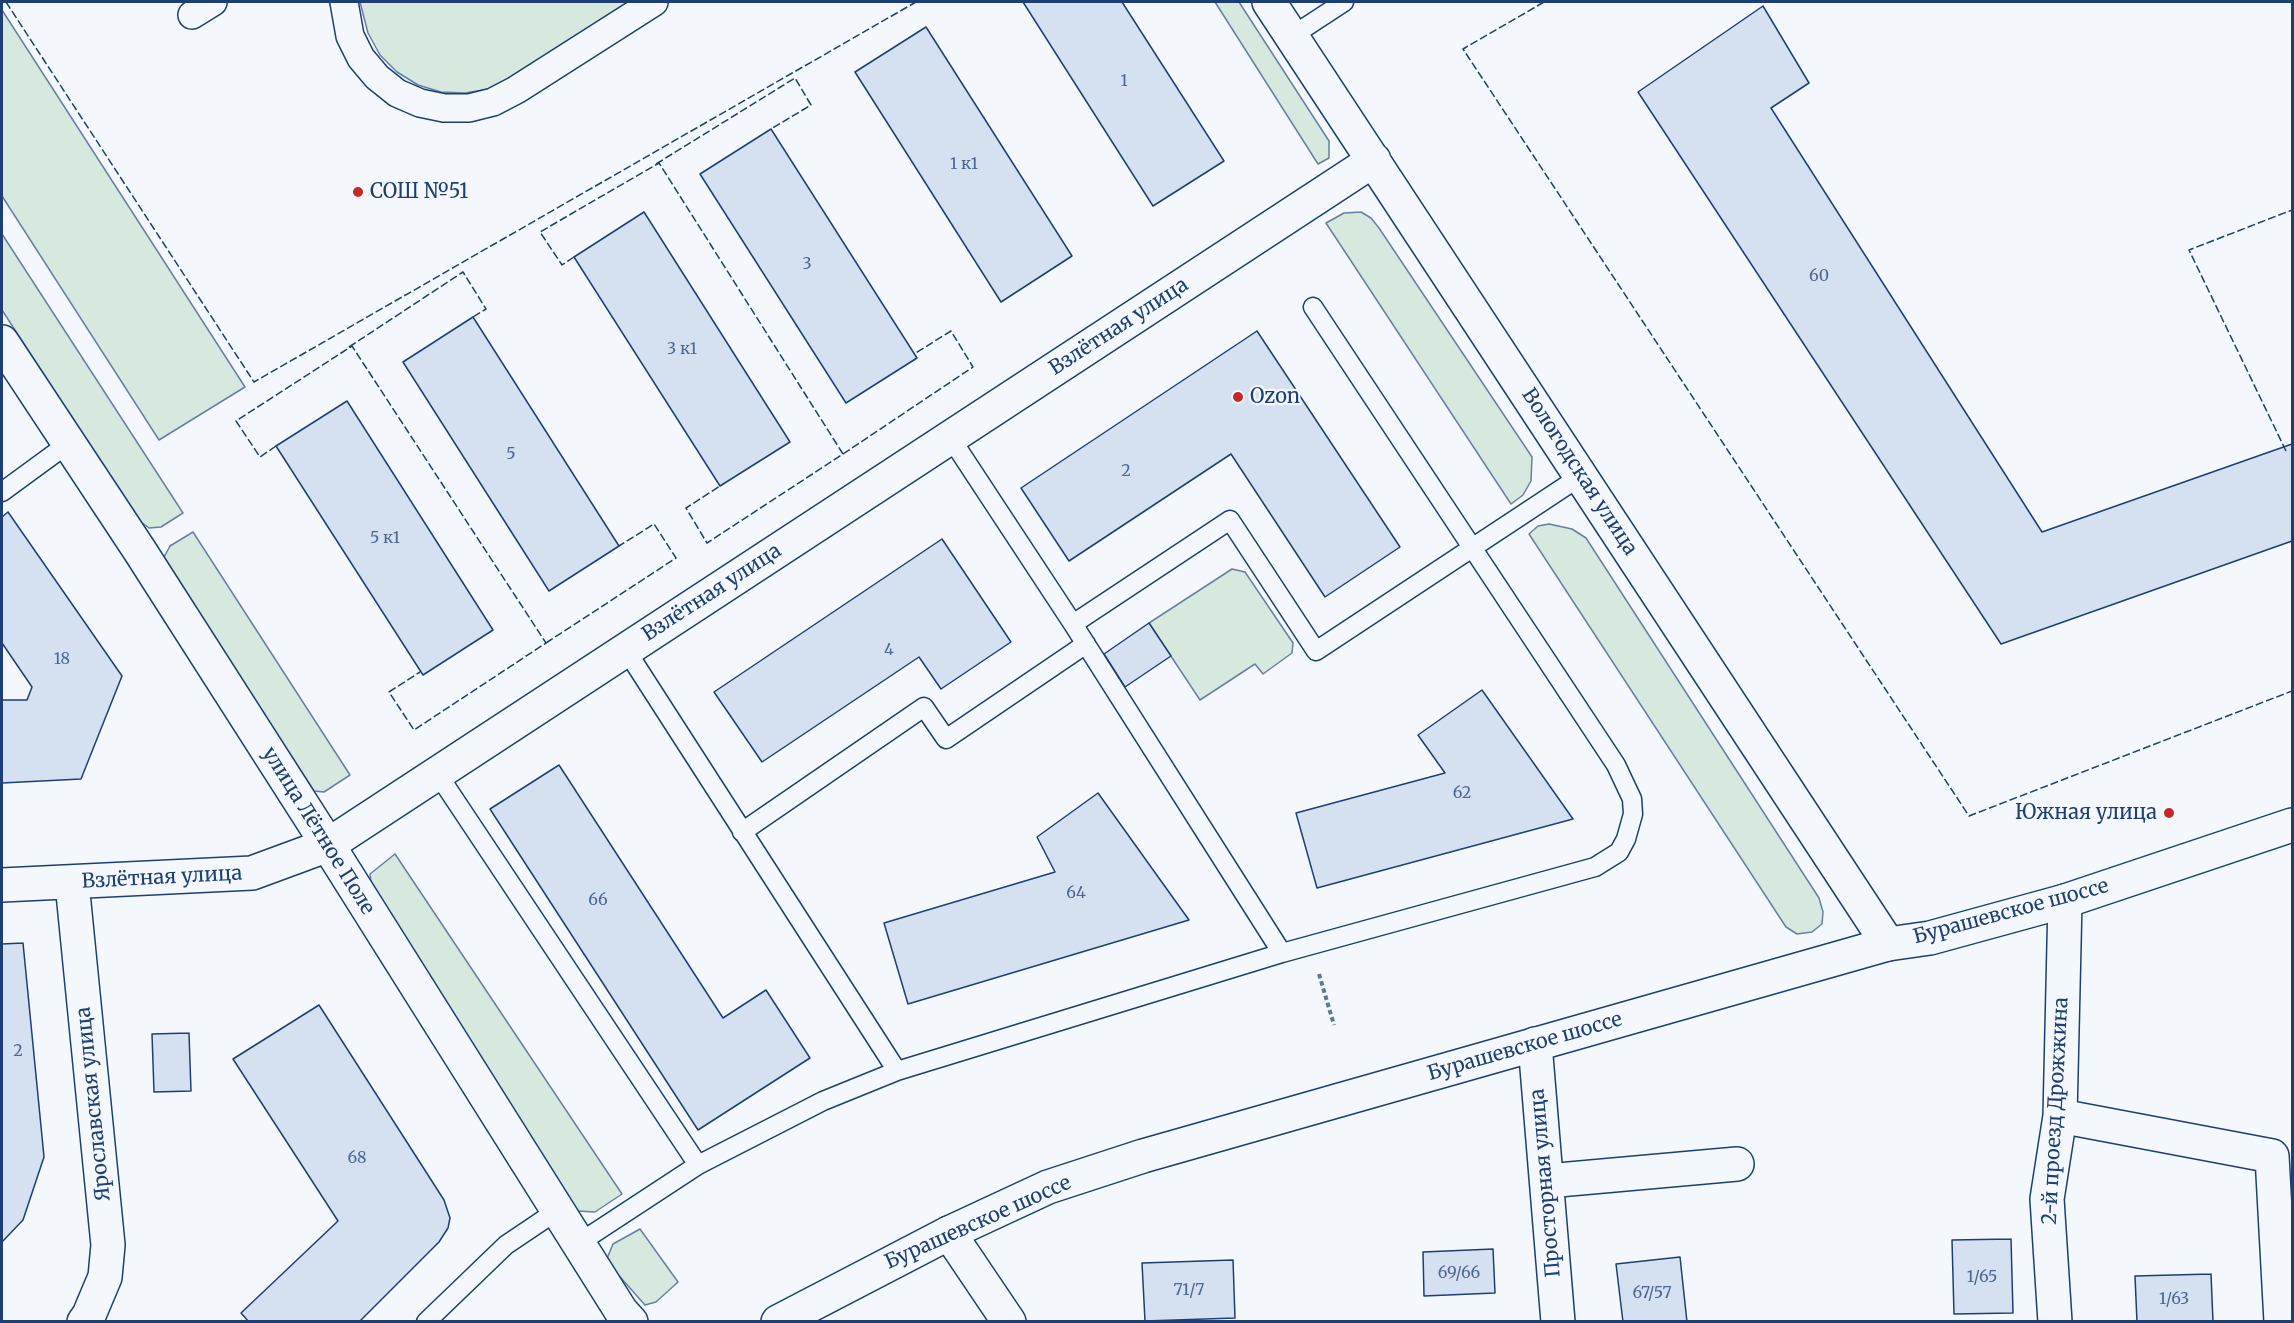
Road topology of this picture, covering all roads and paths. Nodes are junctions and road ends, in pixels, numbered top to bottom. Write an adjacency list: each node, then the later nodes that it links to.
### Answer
1 (344, 2): 2 (street)
2 (654, 2)
3 (1269, 2): 5 (street, Вологодская улица)
4 (1344, 2): 5 (lane)
5 (1292, 36): 6 (street, Вологодская улица)
6 (1374, 160): 9 (street, Взлётная улица); 11 (street, Вологодская улица)
7 (1313, 307): 13 (lane)
8 (2, 342): 10 (street, улица Лётное Поле)
9 (950, 437): 14 (lane); 16 (street, Взлётная улица)
10 (69, 444): 12 (lane); 20 (street, улица Лётное Поле)
11 (1581, 476): 13 (lane); 24 (street, Вологодская улица)
12 (2, 492)
13 (1472, 548): 14 (lane); 25 (lane)
14 (1073, 624): 15 (lane)
15 (1086, 644): 19 (lane); 26 (lane)
16 (626, 650): 17 (street, Взлётная улица); 19 (lane)
17 (437, 773): 20 (street, Взлётная улица); 33 (lane)
18 (2292, 825): 23 (street, Бурашевское шоссе)
19 (742, 832): 29 (lane)
20 (328, 845): 21 (street, Взлётная улица); 35 (street, улица Лётное Поле)
21 (72, 883): 22 (street, Взлётная улица); 38 (street, Ярославская улица)
22 (2, 885)
23 (2065, 901): 24 (street, Бурашевское шоссе); 30 (street, 2-й проезд Дрожжина)
24 (1888, 944): 28 (street, Бурашевское шоссе)
25 (1311, 946): 26 (lane); 27 (path)
26 (1282, 953): 29 (lane)
27 (1334, 1025)
28 (1534, 1044): 34 (street, Просторная улица); 36 (street, Бурашевское шоссе)
29 (897, 1071): 33 (lane)
30 (2060, 1116): 31 (street); 44 (street, 2-й проезд Дрожжина)
31 (2282, 1156): 45 (street)
32 (1737, 1164): 34 (street)
33 (698, 1165): 37 (lane)
34 (1547, 1181): 43 (street, Просторная улица)
35 (558, 1210): 37 (street, улица Лётное Поле); 39 (lane)
36 (949, 1233): 41 (street, Бурашевское шоссе); 42 (street)
37 (579, 1243): 40 (street, улица Лётное Поле)
38 (92, 1319)
39 (426, 1322)
40 (631, 1322)
41 (778, 1322)
42 (1009, 1322)
43 (1558, 1322)
44 (2055, 1322)
45 (2281, 1322)

